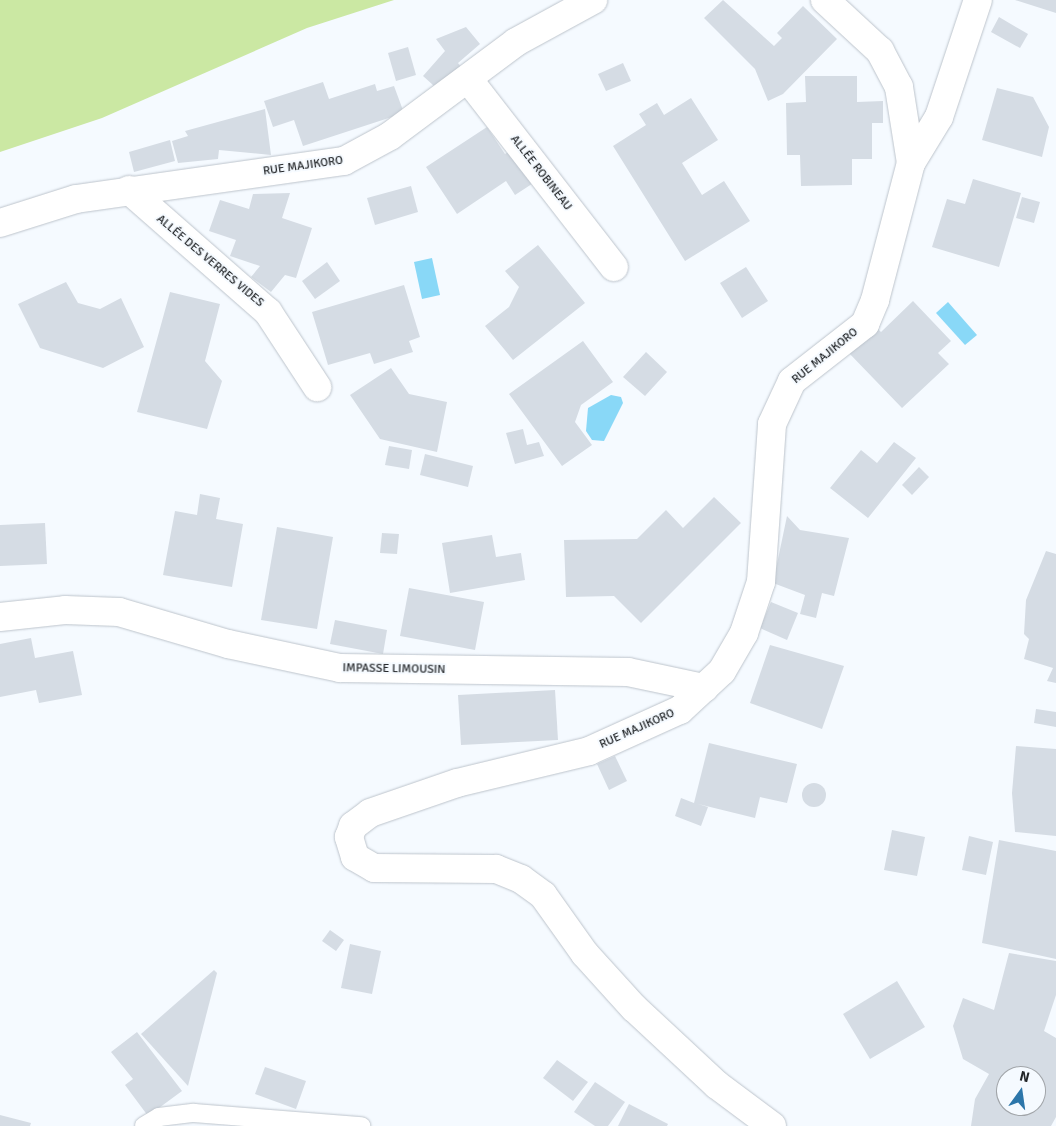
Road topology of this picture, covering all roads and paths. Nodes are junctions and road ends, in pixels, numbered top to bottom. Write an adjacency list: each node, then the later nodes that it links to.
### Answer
1 (593, 0): 4 (street, RUE MAJIKORO)
2 (825, 0): 5 (street, RUE MAJIKORO)
3 (978, 0): 5 (street)
4 (468, 79): 6 (street, RUE MAJIKORO); 8 (street, ALLÉE ROBINEAU)
5 (911, 163): 11 (street, RUE MAJIKORO)
6 (129, 190): 7 (street, RUE MAJIKORO); 9 (street, ALLÉE DES VERRES VIDES)
7 (0, 223)
8 (614, 267)
9 (317, 387)
10 (0, 617): 11 (street, IMPASSE LIMOUSIN)
11 (704, 688): 14 (street, RUE MAJIKORO)
12 (144, 1126): 13 (lane)
13 (361, 1126)
14 (772, 1126)

